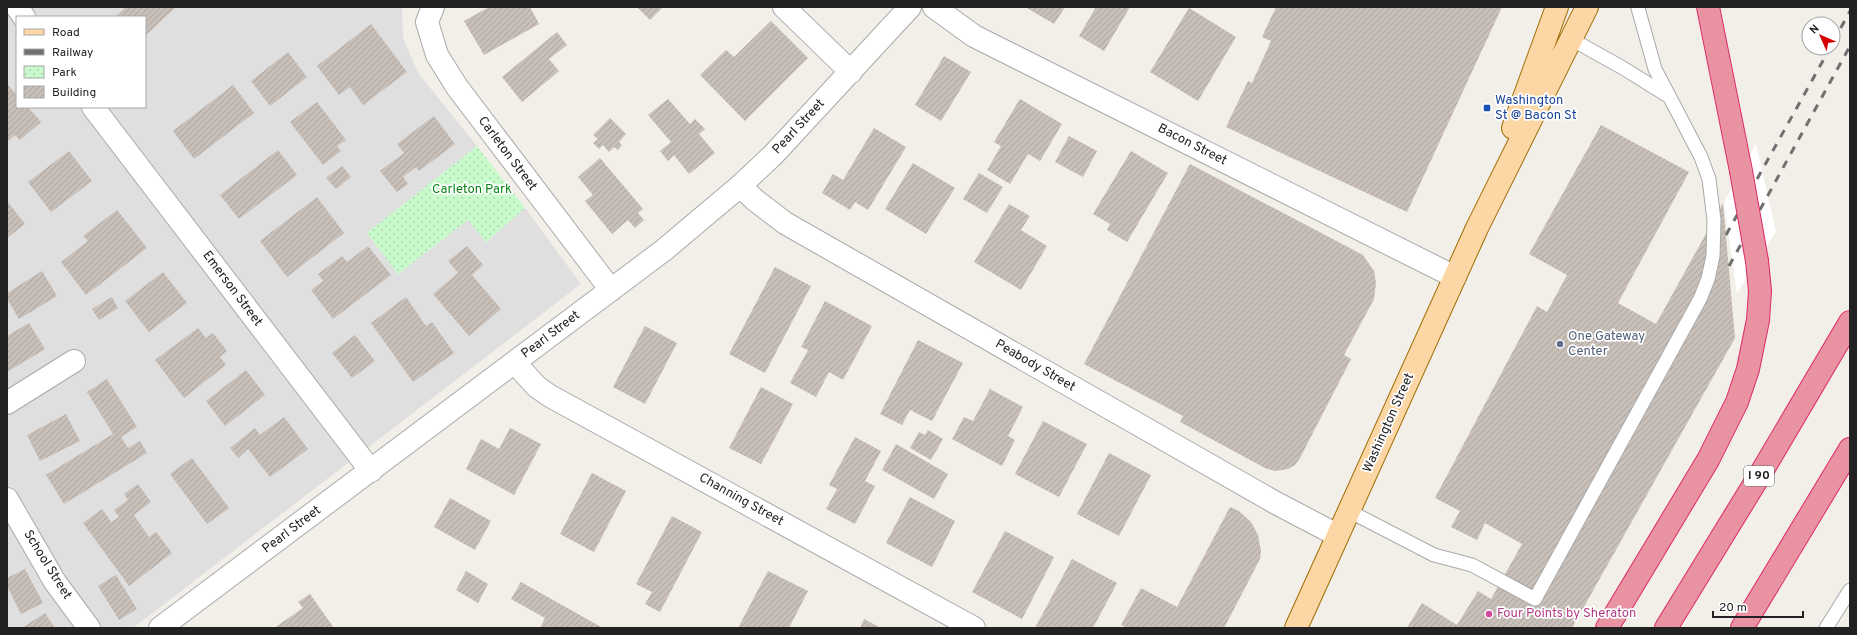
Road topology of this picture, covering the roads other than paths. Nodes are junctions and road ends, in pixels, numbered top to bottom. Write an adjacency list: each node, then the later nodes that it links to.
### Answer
1 (17, 7): 10 (street)
2 (433, 7): 18 (street, Carleton Street)
3 (784, 7): 12 (street)
4 (910, 7): 12 (street, Pearl Street)
5 (934, 7): 17 (street, Bacon Street)
6 (1557, 7): 16 (main road, Washington Street)
7 (1587, 7): 11 (main road, Washington Street)
8 (1708, 7): 33 (highway, bridge)
9 (1638, 8): 13 (lane)
10 (23, 16)
11 (1571, 39): 13 (lane); 16 (main road, Washington Street)
12 (851, 72): 15 (street, Pearl Street)
13 (1669, 96): 26 (lane)
14 (94, 108): 24 (street, Emerson Street)
15 (740, 186): 18 (street, Pearl Street); 27 (street, Peabody Street)
16 (1477, 228): 17 (main road, Washington Street)
17 (1455, 277): 26 (main road, Washington Street)
18 (611, 290): 21 (street, Pearl Street)
19 (1850, 322): 34 (highway, I 90)
20 (74, 361): 22 (street)
21 (514, 362): 24 (street, Pearl Street); 32 (street, Channing Street)
22 (7, 403)
23 (1850, 449): 35 (highway)
24 (370, 471): 31 (street, Pearl Street)
25 (7, 499): 30 (street, School Street)
26 (1349, 511): 27 (main road, Washington Street)
27 (1338, 536): 29 (main road, Washington Street)
28 (1850, 590): 36 (lane)
29 (1298, 623)
30 (89, 628)
31 (160, 628)
32 (974, 628)
33 (1607, 628)
34 (1666, 628)
35 (1742, 628)
36 (1826, 628)

